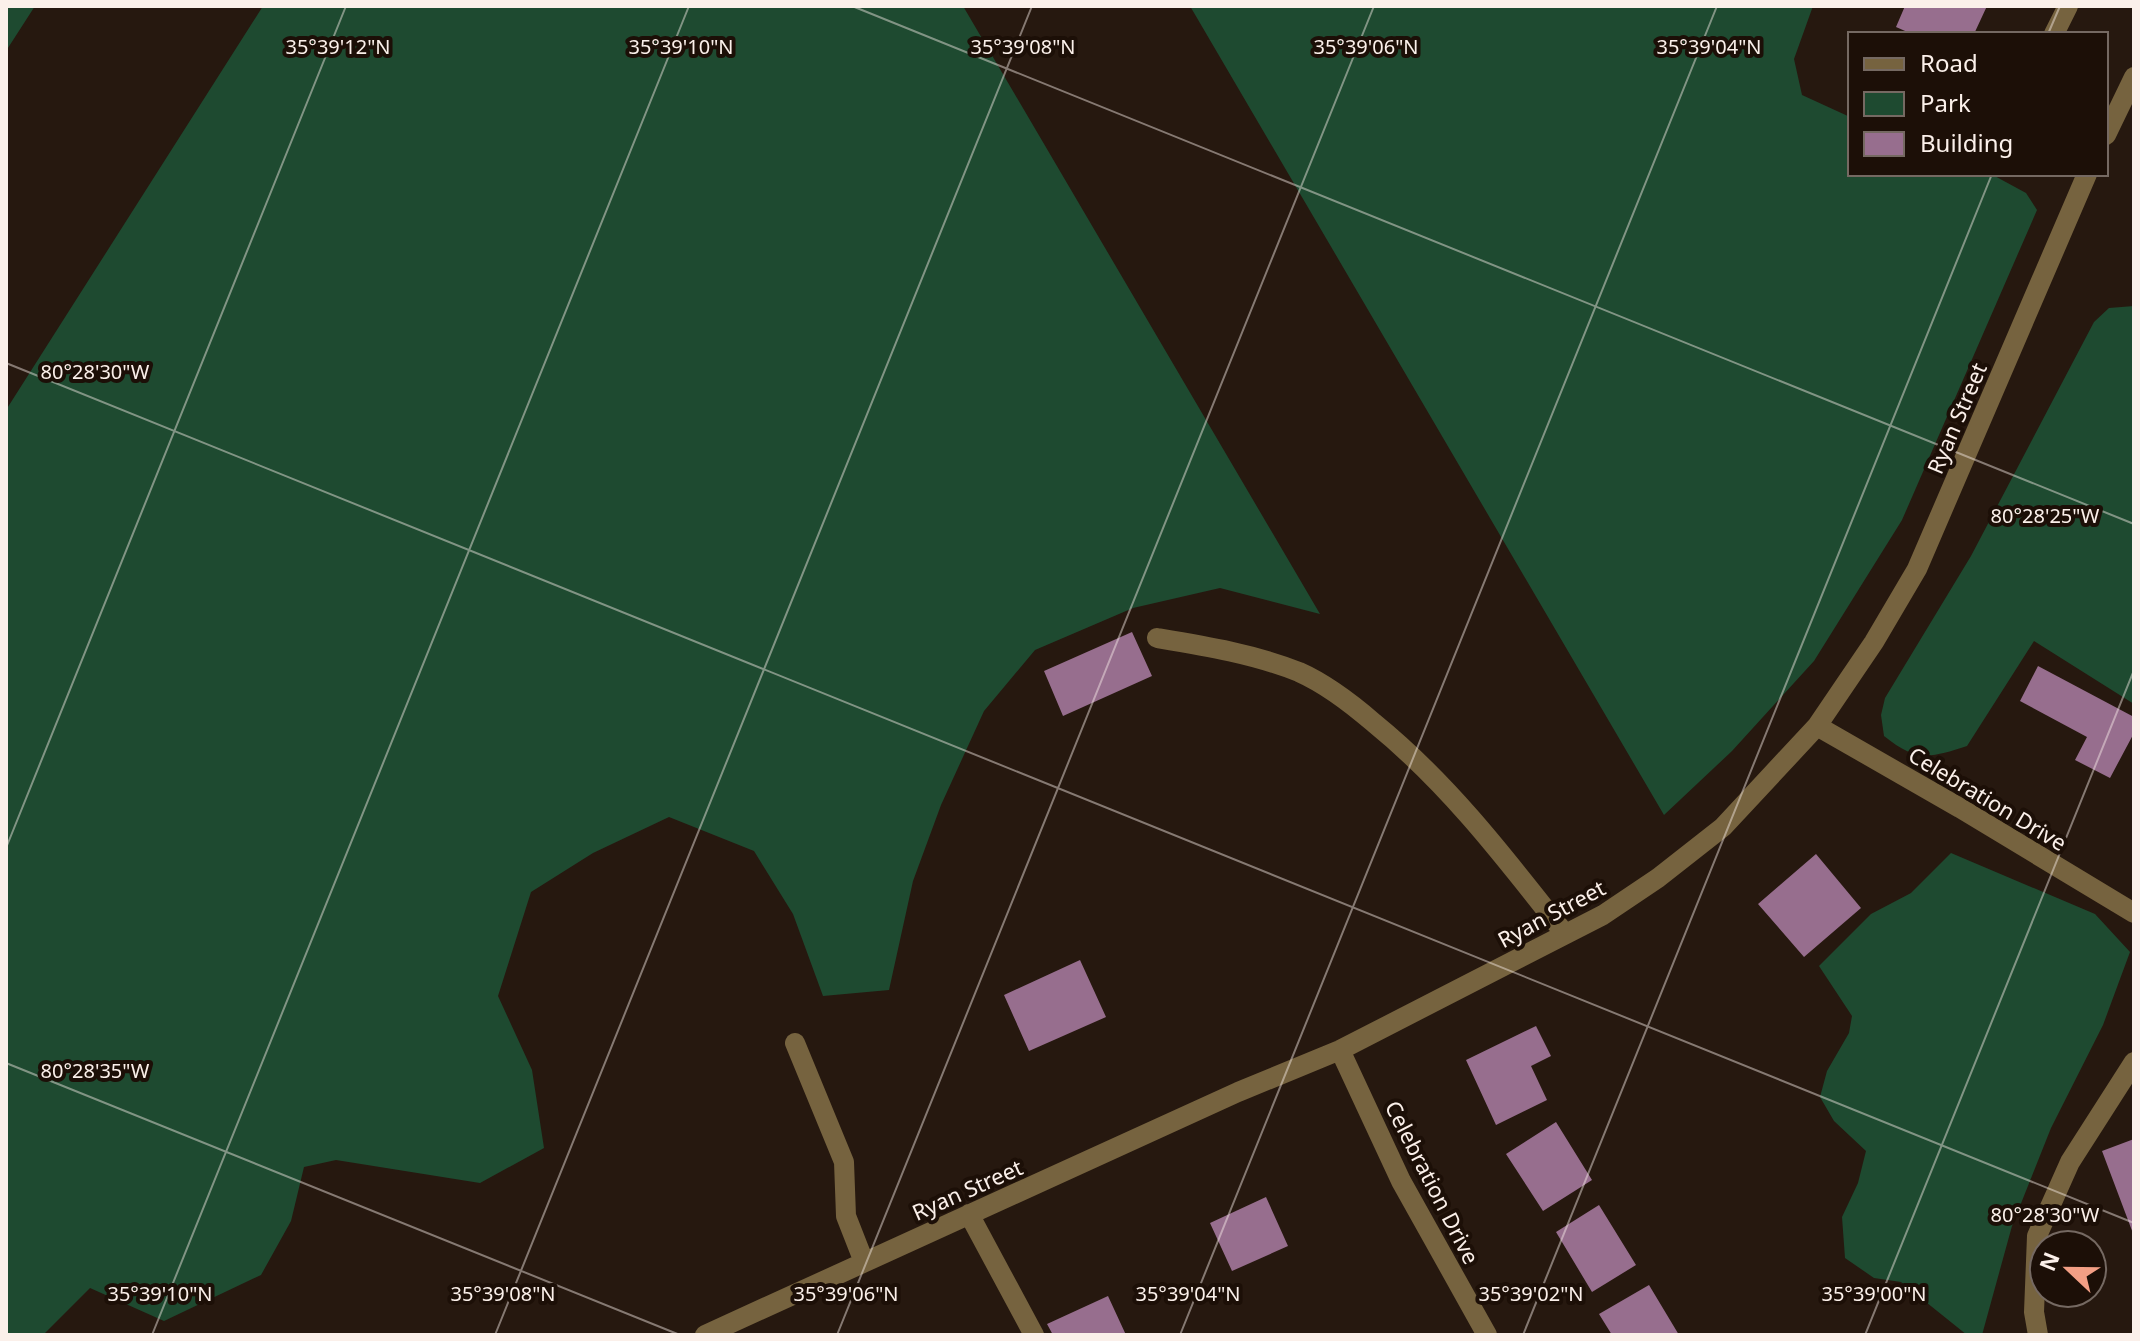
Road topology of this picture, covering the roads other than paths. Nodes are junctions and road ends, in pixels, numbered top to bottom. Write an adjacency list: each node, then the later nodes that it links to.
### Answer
1 (2068, 6): 2 (street)
2 (2055, 32)
3 (2134, 77): 4 (street)
4 (2108, 131)
5 (2086, 176): 7 (street, Ryan Street)
6 (1157, 638): 9 (street)
7 (1817, 726): 8 (street, Celebration Drive); 9 (street, Ryan Street)
8 (2134, 913)
9 (1565, 934): 11 (street, Ryan Street)
10 (795, 1043): 14 (street)
11 (1340, 1050): 13 (street, Ryan Street); 17 (street, Celebration Drive)
12 (2134, 1062): 18 (street)
13 (969, 1214): 14 (street, Ryan Street); 16 (street)
14 (864, 1262): 15 (street, Ryan Street)
15 (705, 1335)
16 (1034, 1335)
17 (1487, 1335)
18 (2038, 1335)

